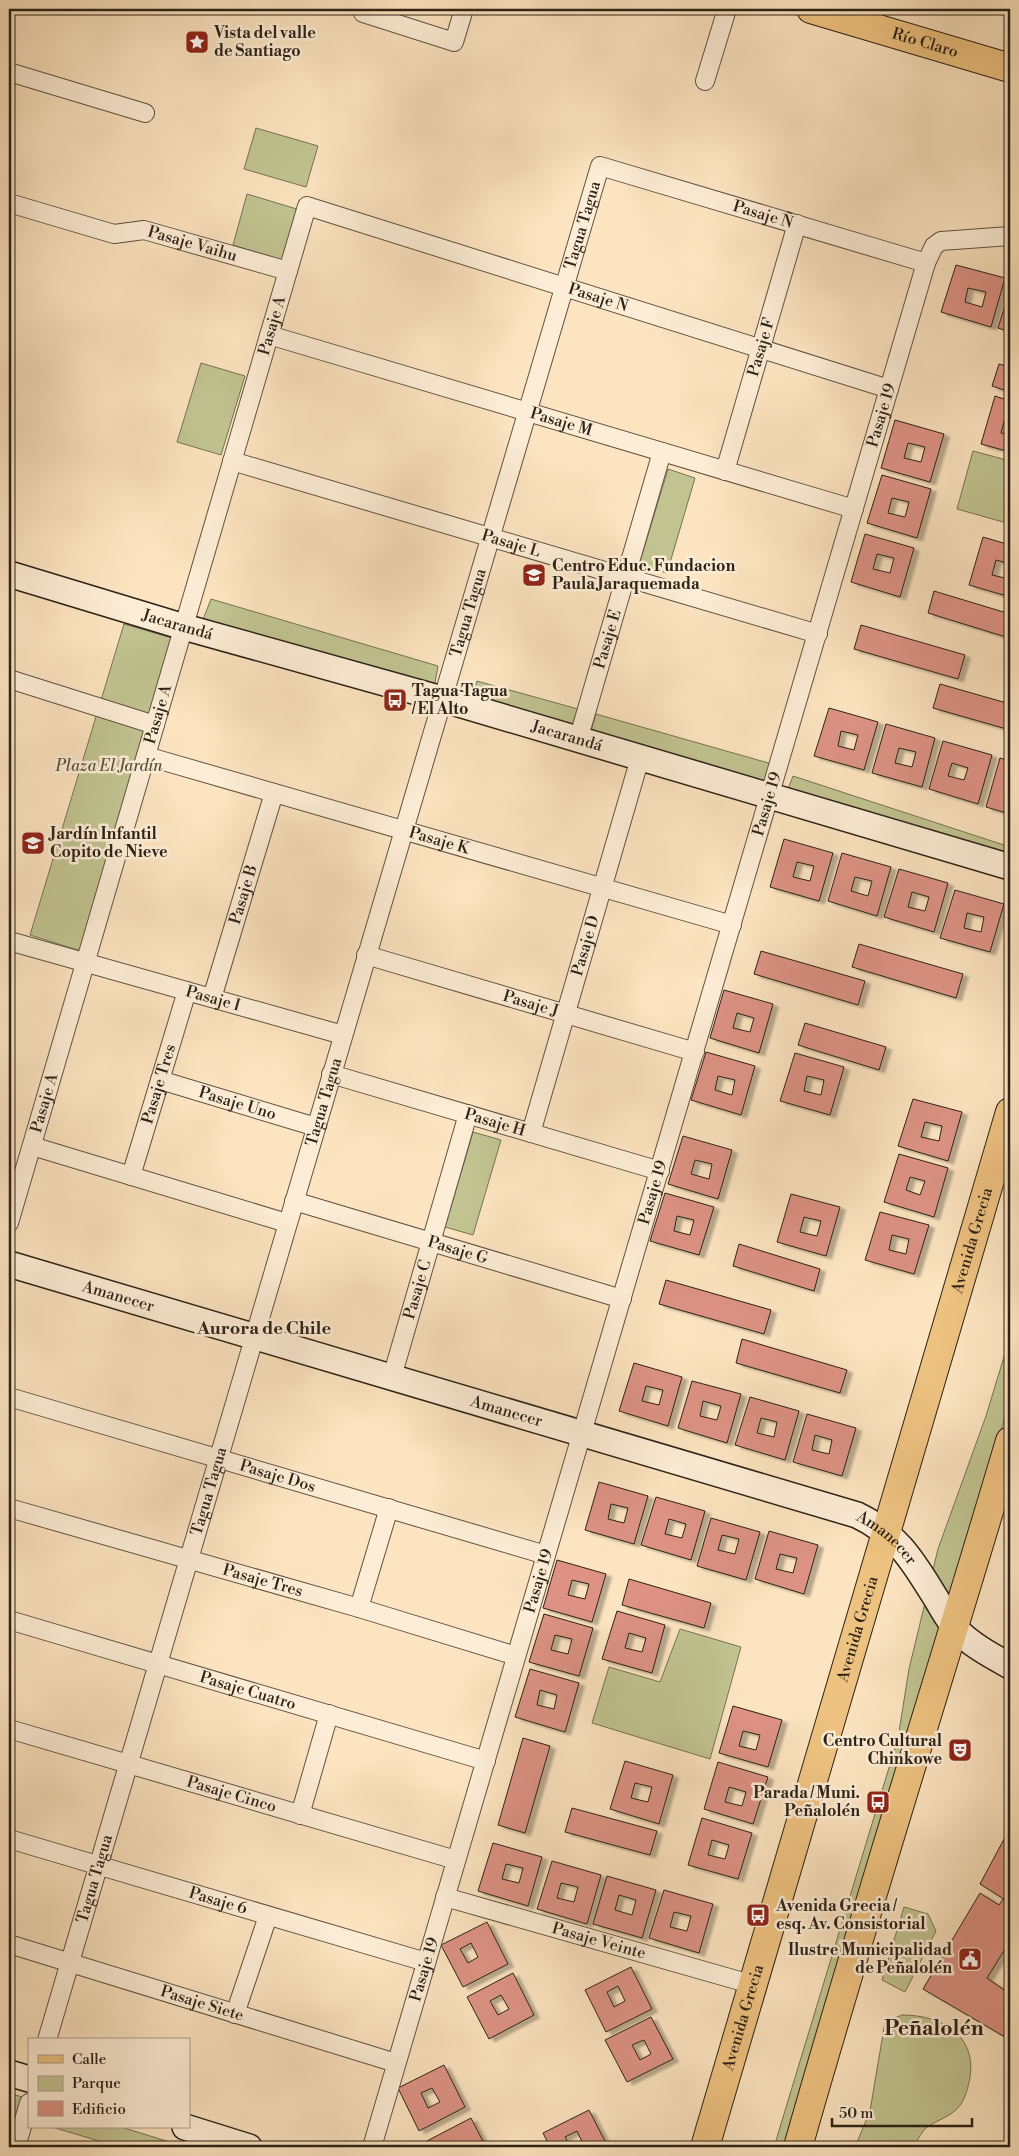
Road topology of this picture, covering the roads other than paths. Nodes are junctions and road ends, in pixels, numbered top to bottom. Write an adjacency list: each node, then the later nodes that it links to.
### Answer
1 (464, 9): 4 (street)
2 (727, 9): 7 (street)
3 (811, 9): 5 (main road, Río Claro)
4 (363, 13)
5 (1010, 68)
6 (9, 72): 8 (street)
7 (705, 81)
8 (145, 113)
9 (600, 166): 12 (street, Pasaje Ñ); 16 (street, Tagua Tagua)
10 (9, 204): 15 (street, Pasaje Vaihu)
11 (307, 206): 15 (street, Pasaje A); 16 (street, Pasaje N)
12 (796, 224): 14 (street, Pasaje Ñ); 18 (street, Pasaje F)
13 (1010, 236): 14 (street, Pasaje 19)
14 (926, 263): 19 (street, Pasaje 19)
15 (288, 271): 17 (street, Pasaje A)
16 (564, 287): 18 (street, Pasaje N); 20 (street, Tagua Tagua)
17 (269, 335): 20 (street, Pasaje M); 22 (street, Pasaje A)
18 (760, 349): 19 (street, Pasaje N); 23 (street, Pasaje F)
19 (889, 389): 24 (street, Pasaje 19)
20 (527, 412): 21 (street, Pasaje M); 25 (street, Tagua Tagua)
21 (662, 452): 23 (street, Pasaje M); 27 (street, Pasaje E)
22 (232, 461): 25 (street, Pasaje L); 28 (street, Pasaje A)
23 (725, 471): 24 (street, Pasaje M)
24 (854, 509): 29 (street, Pasaje 19)
25 (490, 537): 27 (street, Pasaje L); 31 (street, Tagua Tagua)
26 (9, 574): 28 (street, Jacarandá)
27 (626, 577): 29 (street, Pasaje L); 33 (street, Pasaje E)
28 (184, 627): 31 (street, Jacarandá); 32 (street, Pasaje A)
29 (818, 634): 37 (street, Pasaje 19)
30 (9, 679): 32 (street)
31 (442, 699): 33 (street, Jacarandá); 38 (street, Tagua Tagua)
32 (155, 724): 34 (street, Pasaje A)
33 (578, 740): 35 (street, Jacarandá)
34 (146, 756): 36 (street, Pasaje K); 44 (street, Pasaje A)
35 (640, 758): 37 (street, Jacarandá); 40 (street, Pasaje D)
36 (274, 793): 38 (street, Pasaje K); 46 (street, Pasaje B)
37 (770, 795): 39 (street, Jacarandá); 41 (street, Pasaje 19)
38 (403, 830): 40 (street, Pasaje K); 43 (street, Tagua Tagua)
39 (1010, 867)
40 (602, 887): 41 (street, Pasaje K); 47 (street, Pasaje D)
41 (732, 925): 49 (street, Pasaje 19)
42 (9, 941): 44 (street, Pasaje I)
43 (366, 955): 47 (street, Pasaje J); 48 (street, Tagua Tagua)
44 (86, 962): 45 (street, Pasaje I); 56 (street, Pasaje A)
45 (187, 991): 46 (street, Pasaje I); 51 (street, Pasaje Tres)
46 (212, 998): 48 (street, Pasaje I)
47 (565, 1014): 49 (street, Pasaje J); 55 (street, Pasaje D)
48 (343, 1036): 50 (street, Tagua Tagua)
49 (695, 1052): 57 (street, Pasaje 19)
50 (331, 1074): 53 (street, Pasaje H); 54 (street, Tagua Tagua)
51 (160, 1080): 54 (street, Pasaje Uno); 58 (street, Pasaje Tres)
52 (1010, 1112): 73 (main road, Avenida Grecia)
53 (468, 1114): 55 (street, Pasaje H); 62 (street, Pasaje C)
54 (316, 1127): 59 (street, Tagua Tagua)
55 (531, 1133): 57 (street, Pasaje H)
56 (32, 1146): 58 (street); 60 (street, Pasaje A)
57 (660, 1171): 64 (street, Pasaje 19)
58 (131, 1176): 61 (street)
59 (294, 1201): 61 (street, Tagua Tagua); 62 (street, Pasaje G)
60 (9, 1223)
61 (287, 1223): 65 (street, Tagua Tagua)
62 (431, 1242): 64 (street, Pasaje G); 66 (street, Pasaje C)
63 (9, 1264): 65 (street, Amanecer)
64 (622, 1299): 68 (street, Pasaje 19)
65 (254, 1336): 66 (street, Amanecer); 70 (street, Tagua Tagua)
66 (392, 1377): 68 (street, Amanecer)
67 (9, 1397): 70 (street, Pasaje Dos)
68 (581, 1433): 73 (street, Amanecer); 74 (street, Pasaje 19)
69 (1010, 1441): 78 (main road)
70 (218, 1458): 72 (street, Pasaje Dos); 75 (street, Tagua Tagua)
71 (9, 1508): 75 (street, Pasaje Tres)
72 (389, 1508): 74 (street, Pasaje Dos); 76 (street)
73 (885, 1531): 78 (street, Amanecer); 95 (main road, Avenida Grecia)
74 (546, 1555): 79 (street, Pasaje 19)
75 (188, 1560): 76 (street, Pasaje Tres); 80 (street, Tagua Tagua)
76 (359, 1608): 79 (street, Pasaje Tres)
77 (9, 1620): 80 (street, Pasaje Cuatro)
78 (955, 1628): 81 (street, Amanecer); 107 (main road)
79 (516, 1656): 84 (street, Pasaje 19)
80 (158, 1664): 82 (street, Pasaje Cuatro); 85 (street, Tagua Tagua)
81 (1010, 1666)
82 (329, 1714): 84 (street, Pasaje Cuatro); 86 (street)
83 (9, 1729): 85 (street, Pasaje Cinco)
84 (486, 1761): 88 (street, Pasaje 19)
85 (128, 1764): 86 (street, Pasaje Cinco); 89 (street, Tagua Tagua)
86 (300, 1815): 88 (street, Pasaje Cinco)
87 (9, 1840): 89 (street, Pasaje 6)
88 (456, 1860): 90 (street, Pasaje 19)
89 (98, 1866): 91 (street, Pasaje 6); 94 (street, Tagua Tagua)
90 (445, 1897): 93 (street, Pasaje 19); 95 (street, Pasaje Veinte)
91 (268, 1916): 93 (street, Pasaje 6); 96 (street)
92 (9, 1944): 94 (street, Pasaje Siete)
93 (426, 1962): 98 (street, Pasaje 19)
94 (70, 1963): 96 (street, Pasaje Siete); 97 (street, Tagua Tagua)
95 (754, 1985): 106 (main road, Avenida Grecia)
96 (236, 2014): 98 (street, Pasaje Siete)
97 (48, 2038)
98 (396, 2063): 105 (street, Pasaje 19)
99 (9, 2073): 100 (street)
100 (28, 2079)
101 (28, 2106): 103 (street)
102 (187, 2128): 104 (street)
103 (16, 2147)
104 (249, 2147)
105 (372, 2147)
106 (706, 2147)
107 (798, 2147)

